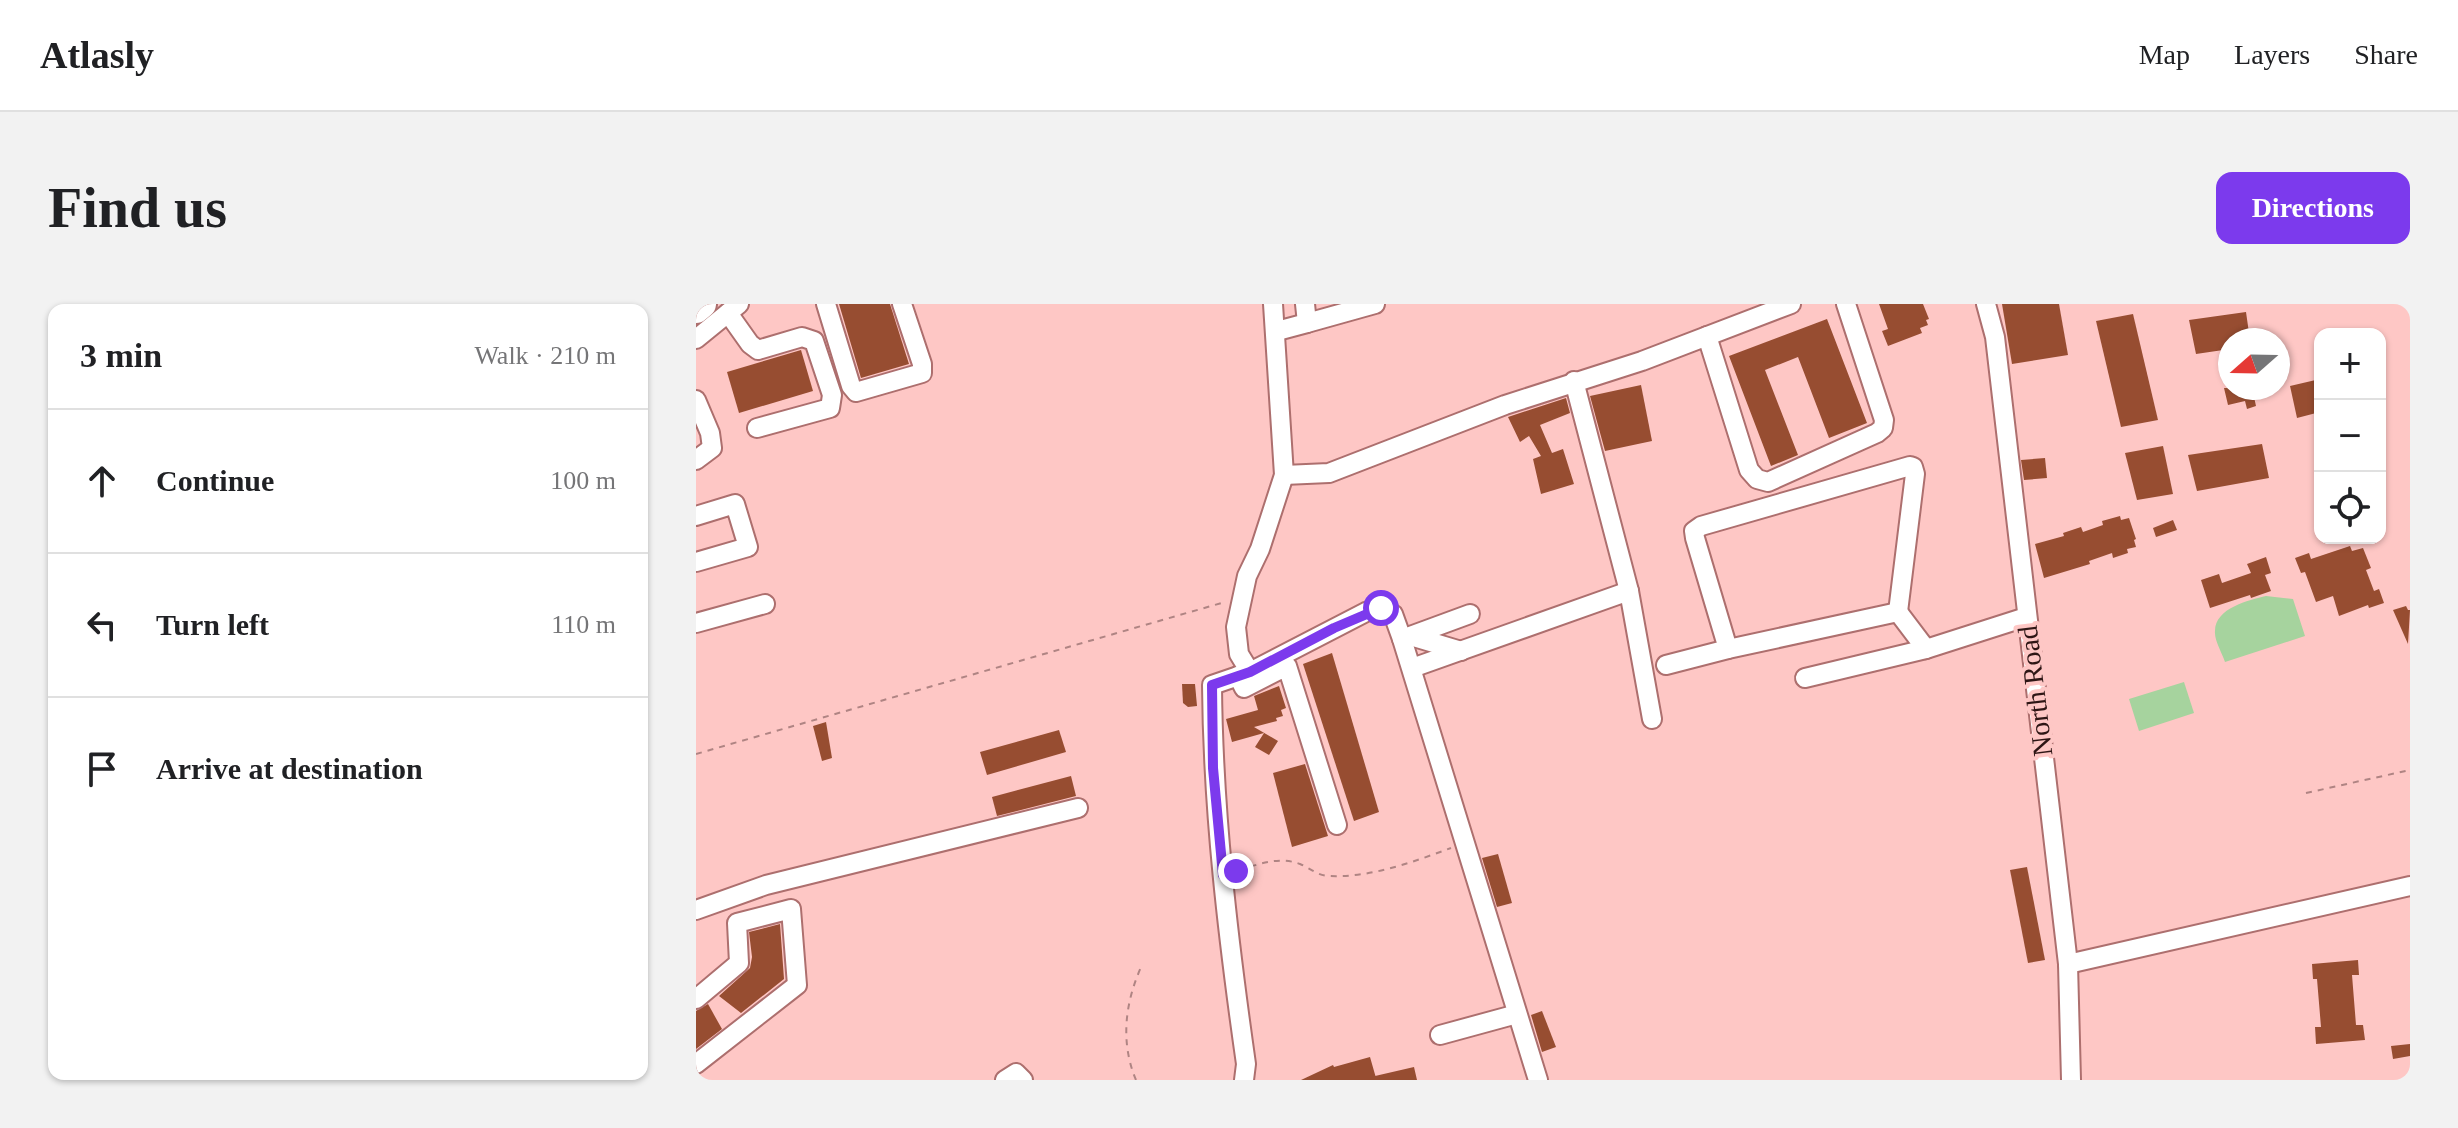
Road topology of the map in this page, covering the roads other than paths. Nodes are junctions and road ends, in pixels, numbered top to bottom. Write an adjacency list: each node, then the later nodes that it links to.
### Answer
1 (826, 304): 2 (street)
2 (902, 304)
3 (1273, 304): 11 (street)
4 (1375, 304): 10 (street)
5 (1791, 304): 12 (street)
6 (1846, 304): 12 (street)
7 (1986, 304): 25 (street, North Road)
8 (723, 307): 9 (highway); 13 (street); 16 (street)
9 (696, 309)
10 (1306, 314): 11 (street)
11 (1277, 331): 18 (street)
12 (1707, 336): 14 (street)
13 (696, 339)
14 (1574, 381): 18 (street); 21 (street)
15 (696, 400): 17 (street)
16 (757, 428)
17 (696, 460)
18 (1284, 475): 33 (street)
19 (696, 516): 20 (street)
20 (696, 562)
21 (1629, 591): 30 (street); 35 (street)
22 (765, 604): 26 (street)
23 (1898, 612): 28 (street); 28 (street); 29 (street)
24 (1470, 614): 27 (street)
25 (2026, 617): 29 (street); 40 (street, North Road)
26 (696, 623)
27 (1408, 638): 30 (street); 32 (street); 33 (street)
28 (1728, 649): 31 (street)
29 (1926, 649): 34 (street)
30 (1461, 651): 32 (street)
31 (1666, 665)
32 (1412, 668): 42 (street)
33 (1244, 674): 37 (street); 47 (street)
34 (1805, 678)
35 (1652, 719)
36 (1078, 808): 39 (street)
37 (1337, 825)
38 (2410, 886): 40 (street)
39 (696, 910)
40 (2068, 964): 49 (street, North Road)
41 (696, 999): 44 (street)
42 (1517, 1014): 43 (street); 48 (street)
43 (1440, 1035)
44 (696, 1064)
45 (1005, 1080): 46 (street)
46 (1023, 1080)
47 (1244, 1080)
48 (1538, 1080)
49 (2071, 1080)

